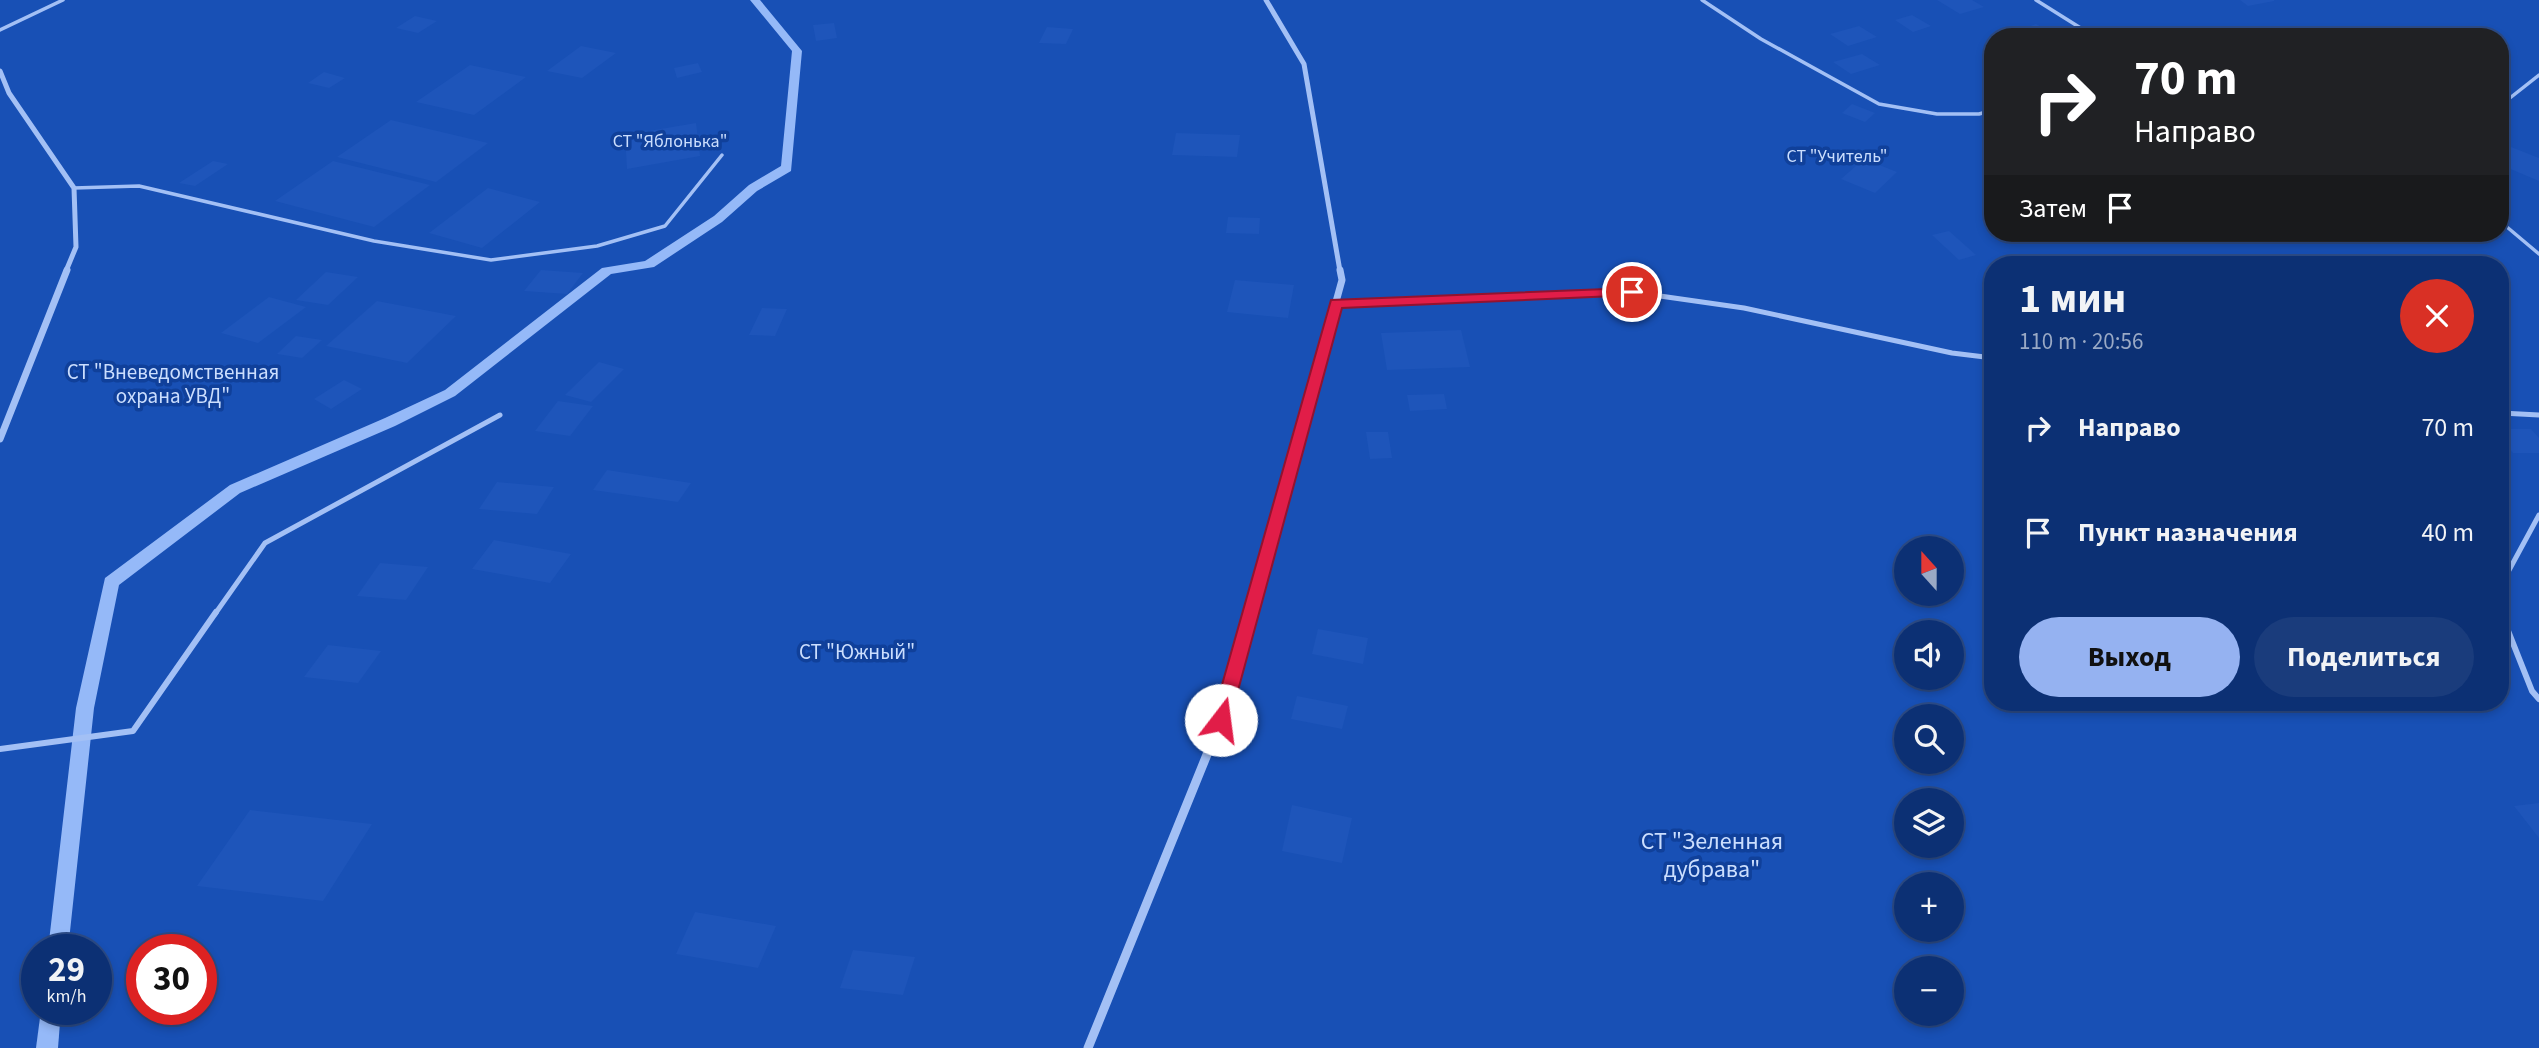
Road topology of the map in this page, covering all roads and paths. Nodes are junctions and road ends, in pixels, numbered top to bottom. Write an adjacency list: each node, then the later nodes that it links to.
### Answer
1 (63, 0): 6 (lane)
2 (1266, 0): 15 (street)
3 (1702, 0): 10 (lane)
4 (2036, 0): 5 (lane)
5 (2081, 28)
6 (0, 30)
7 (0, 71): 12 (street)
8 (2539, 75): 9 (lane)
9 (2509, 99)
10 (1984, 113)
11 (722, 155): 12 (lane)
12 (74, 188): 20 (street)
13 (2509, 229): 14 (lane)
14 (2539, 254)
15 (1336, 303): 16 (lane); 26 (street)
16 (1984, 357)
17 (2509, 413): 19 (lane)
18 (500, 415): 25 (lane)
19 (2539, 415)
20 (0, 439)
21 (2539, 515): 22 (lane)
22 (2509, 570)
23 (2509, 633): 24 (lane)
24 (2539, 699)
25 (0, 750)
26 (1088, 1048)

